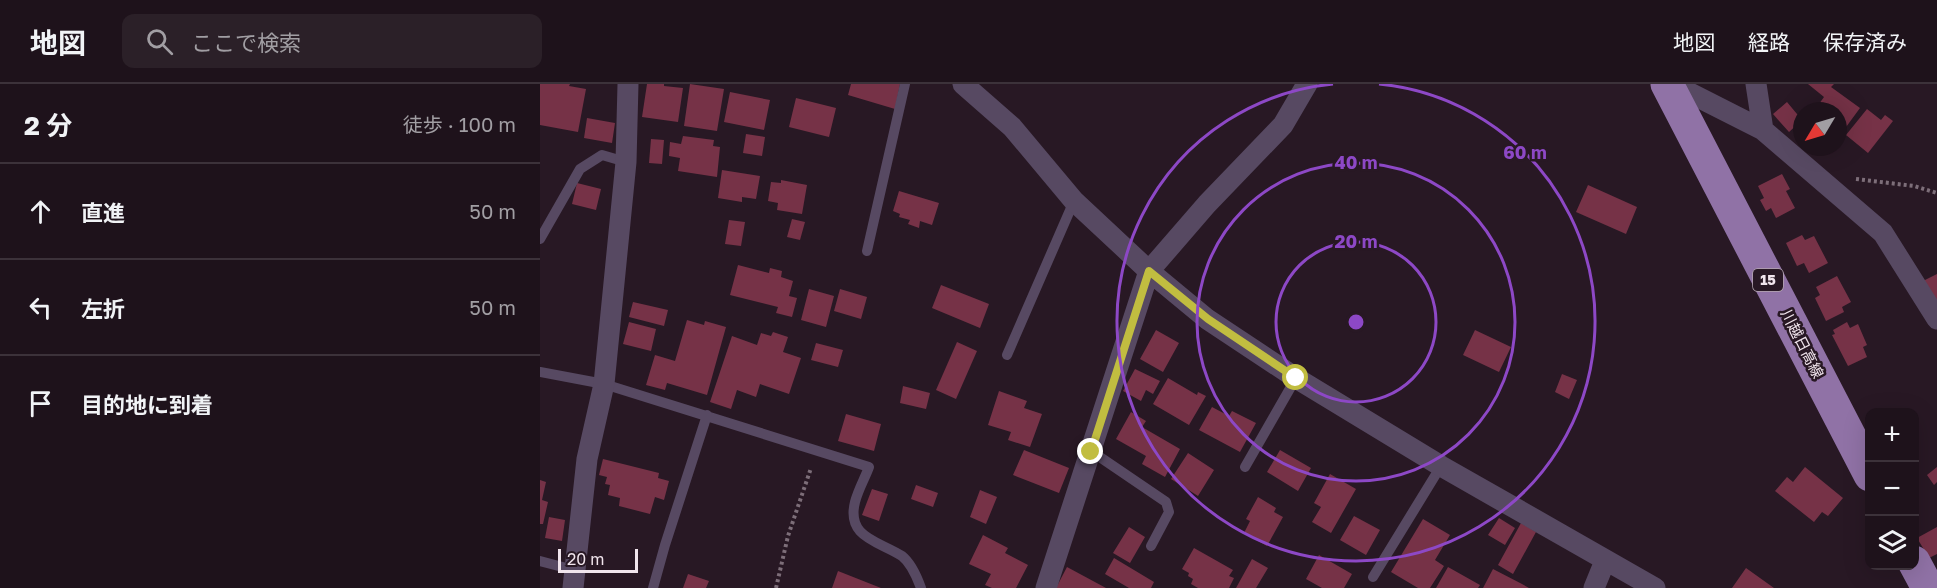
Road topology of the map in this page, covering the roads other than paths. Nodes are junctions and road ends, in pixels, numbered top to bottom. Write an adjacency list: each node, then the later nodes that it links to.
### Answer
1 (628, 84): 9 (street)
2 (905, 84): 12 (lane)
3 (963, 84): 10 (street)
4 (1307, 84): 13 (street)
5 (1667, 84): 23 (main road, 川越日高線 / 15)
6 (1672, 84): 8 (street)
7 (1756, 84): 8 (street)
8 (1763, 130): 14 (street)
9 (626, 162): 11 (lane); 18 (street)
10 (1074, 201): 13 (street); 15 (lane)
11 (540, 239)
12 (867, 251)
13 (1149, 271): 17 (street); 20 (street)
14 (1937, 319)
15 (1007, 354)
16 (540, 372): 18 (lane)
17 (1296, 378): 21 (lane); 22 (street)
18 (604, 384): 19 (lane); 29 (street)
19 (707, 415): 30 (lane); 31 (lane)
20 (1091, 452): 24 (lane); 32 (street)
21 (1245, 466)
22 (1441, 466): 26 (street); 28 (lane)
23 (1865, 467)
24 (1151, 546)
25 (540, 561): 29 (lane)
26 (1605, 561): 33 (street); 34 (street)
27 (1918, 570): 35 (main road)
28 (1373, 577)
29 (573, 579)
30 (653, 588)
31 (921, 588)
32 (1046, 588)
33 (1593, 588)
34 (1655, 588)
35 (1928, 588)

